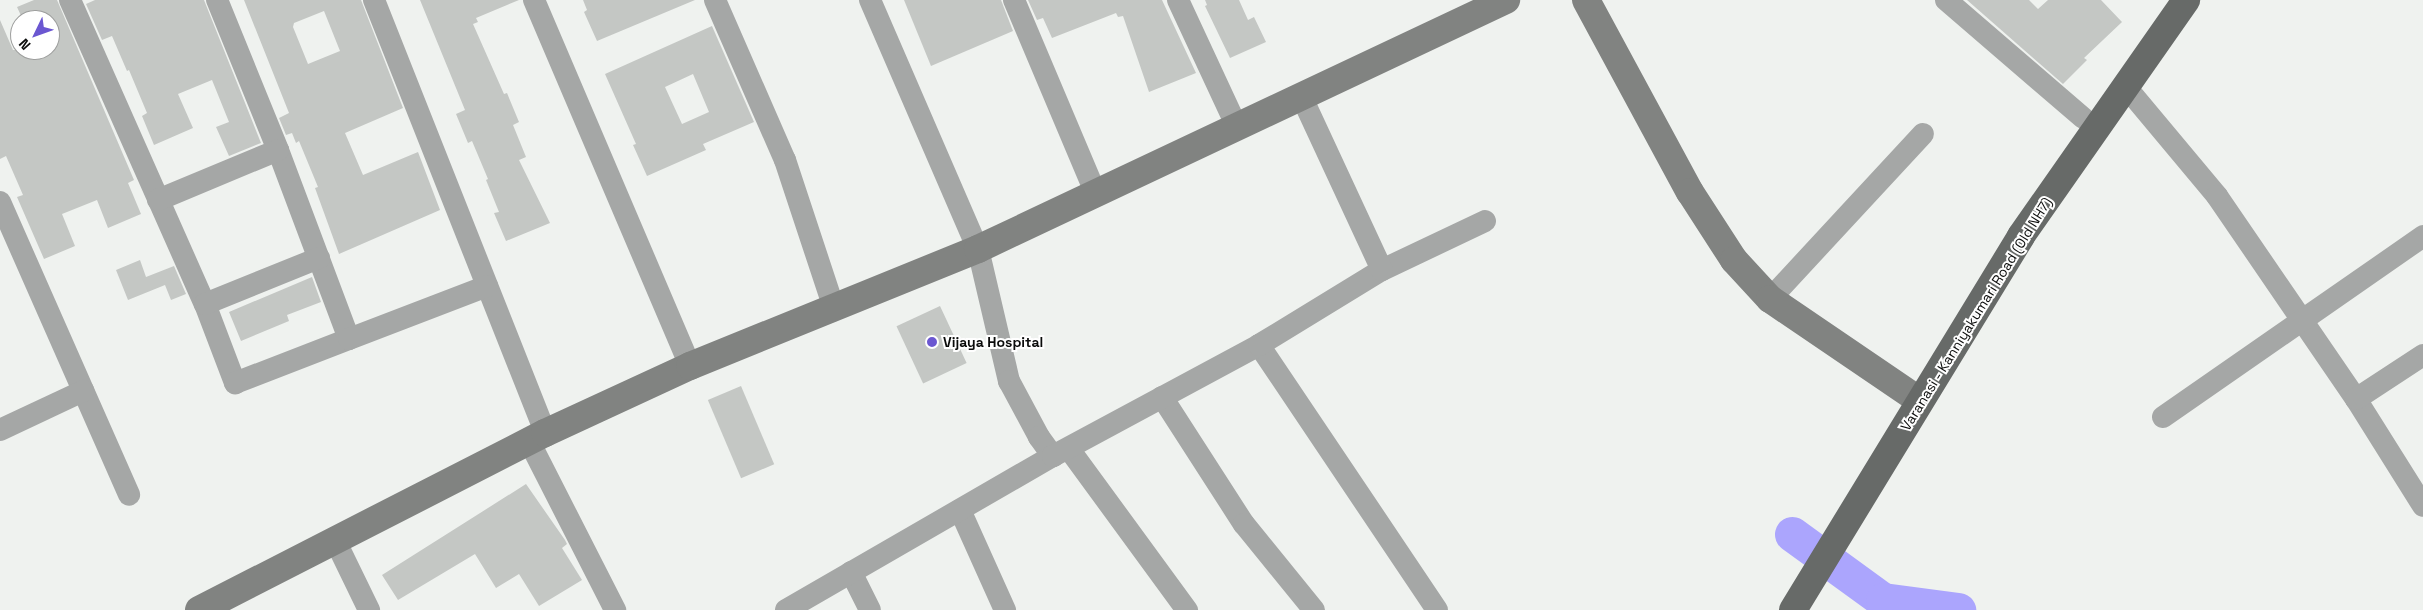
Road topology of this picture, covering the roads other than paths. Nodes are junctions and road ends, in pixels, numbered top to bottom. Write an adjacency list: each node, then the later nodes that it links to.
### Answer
1 (70, 0): 21 (street)
2 (217, 0): 19 (street)
3 (374, 0): 28 (street)
4 (534, 0): 36 (street)
5 (715, 0): 31 (street)
6 (870, 0): 25 (street)
7 (1014, 0): 20 (street)
8 (1178, 0): 17 (street)
9 (1506, 0): 15 (street)
10 (1586, 0): 29 (street)
11 (1946, 0): 16 (street)
12 (2165, 0): 16 (main road, Varanasi - Kanniyakumari Road (Old NH7))
13 (2186, 0): 14 (main road, Varanasi - Kanniyakumari Road (Old NH7))
14 (2126, 87): 32 (street); 39 (main road, Varanasi - Kanniyakumari Road (Old NH7))
15 (1302, 98): 17 (street); 27 (street)
16 (2083, 118): 39 (main road, Varanasi - Kanniyakumari Road (Old NH7))
17 (1237, 127): 20 (street)
18 (1923, 134): 29 (street)
19 (278, 150): 21 (street); 26 (street)
20 (1095, 192): 25 (street)
21 (158, 200): 30 (street)
22 (0, 202): 37 (street)
23 (1485, 221): 27 (street)
24 (2423, 236): 32 (street)
25 (978, 249): 31 (street); 44 (street)
26 (318, 258): 30 (street); 33 (street)
27 (1382, 270): 34 (street)
28 (487, 286): 33 (street); 43 (street)
29 (1770, 299): 39 (street)
30 (205, 304): 33 (street)
31 (834, 308): 36 (street)
32 (2302, 319): 40 (street); 41 (street)
33 (349, 339)
34 (1259, 344): 38 (street); 60 (street)
35 (2423, 355): 40 (street)
36 (690, 366): 43 (street)
37 (83, 391): 42 (street); 46 (street)
38 (1162, 398): 44 (street); 59 (street)
39 (1914, 398): 50 (main road, Varanasi - Kanniyakumari Road (Old NH7))
40 (2356, 399): 45 (street)
41 (2163, 416)
42 (0, 430)
43 (537, 437): 49 (street); 54 (street)
44 (1061, 452): 48 (street); 58 (street)
45 (2417, 480): 47 (street)
46 (129, 495)
47 (2423, 506)
48 (960, 510): 51 (street); 57 (street)
49 (335, 540): 52 (street); 53 (street)
50 (1812, 568): 61 (main road, Varanasi - Kanniyakumari Road (Old NH7)); 62 (main road, Varanasi - Kanniyakumari Road (Old NH7))
51 (851, 572): 55 (street); 56 (street)
52 (199, 610)
53 (369, 610)
54 (615, 610)
55 (786, 610)
56 (870, 610)
57 (1005, 610)
58 (1187, 610)
59 (1314, 610)
60 (1437, 610)
61 (1773, 610)
62 (1793, 610)

